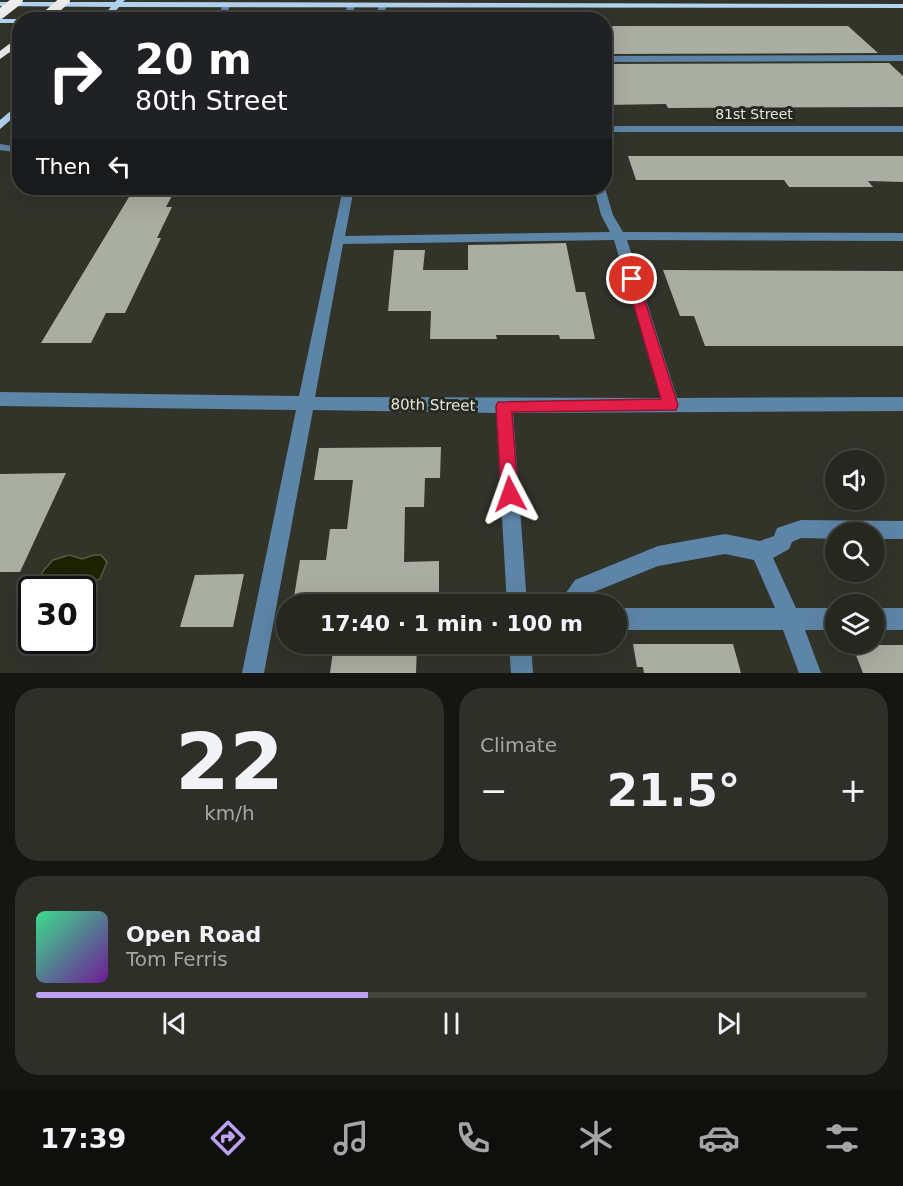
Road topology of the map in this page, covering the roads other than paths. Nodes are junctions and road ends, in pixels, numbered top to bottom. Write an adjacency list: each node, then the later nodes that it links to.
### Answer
1 (18, 0): 15 (highway, bridge)
2 (65, 0): 11 (highway, bridge)
3 (119, 2): 6 (main road); 7 (main road)
4 (262, 2): 7 (main road); 8 (main road)
5 (544, 3): 9 (main road); 10 (main road)
6 (0, 4)
7 (226, 4): 12 (street)
8 (351, 6): 9 (main road); 13 (street)
9 (382, 6): 14 (street)
10 (903, 6)
11 (51, 12)
12 (224, 12)
13 (349, 12)
14 (381, 12)
15 (0, 14)
16 (12, 46): 17 (highway)
17 (0, 56)
18 (903, 58): 19 (street)
19 (612, 59)
20 (12, 114): 21 (main road)
21 (0, 126)
22 (612, 129): 23 (street, 81st Street)
23 (903, 129)
24 (347, 195): 28 (street)
25 (601, 195): 26 (street)
26 (619, 236): 27 (street); 28 (street); 32 (street)
27 (903, 237)
28 (338, 240): 30 (street)
29 (0, 399): 30 (street, 80th Street)
30 (305, 403): 33 (street, 80th Street); 44 (street)
31 (903, 404): 32 (street, 80th Street)
32 (671, 405): 33 (street, 80th Street)
33 (504, 406): 36 (street)
34 (903, 530): 35 (street)
35 (760, 551): 37 (street); 42 (street)
36 (516, 594)
37 (576, 594)
38 (825, 619): 42 (street)
39 (885, 619): 40 (street)
40 (903, 619)
41 (627, 620): 42 (street)
42 (790, 620): 46 (street)
43 (521, 654): 45 (street)
44 (253, 673)
45 (522, 673)
46 (810, 673)

